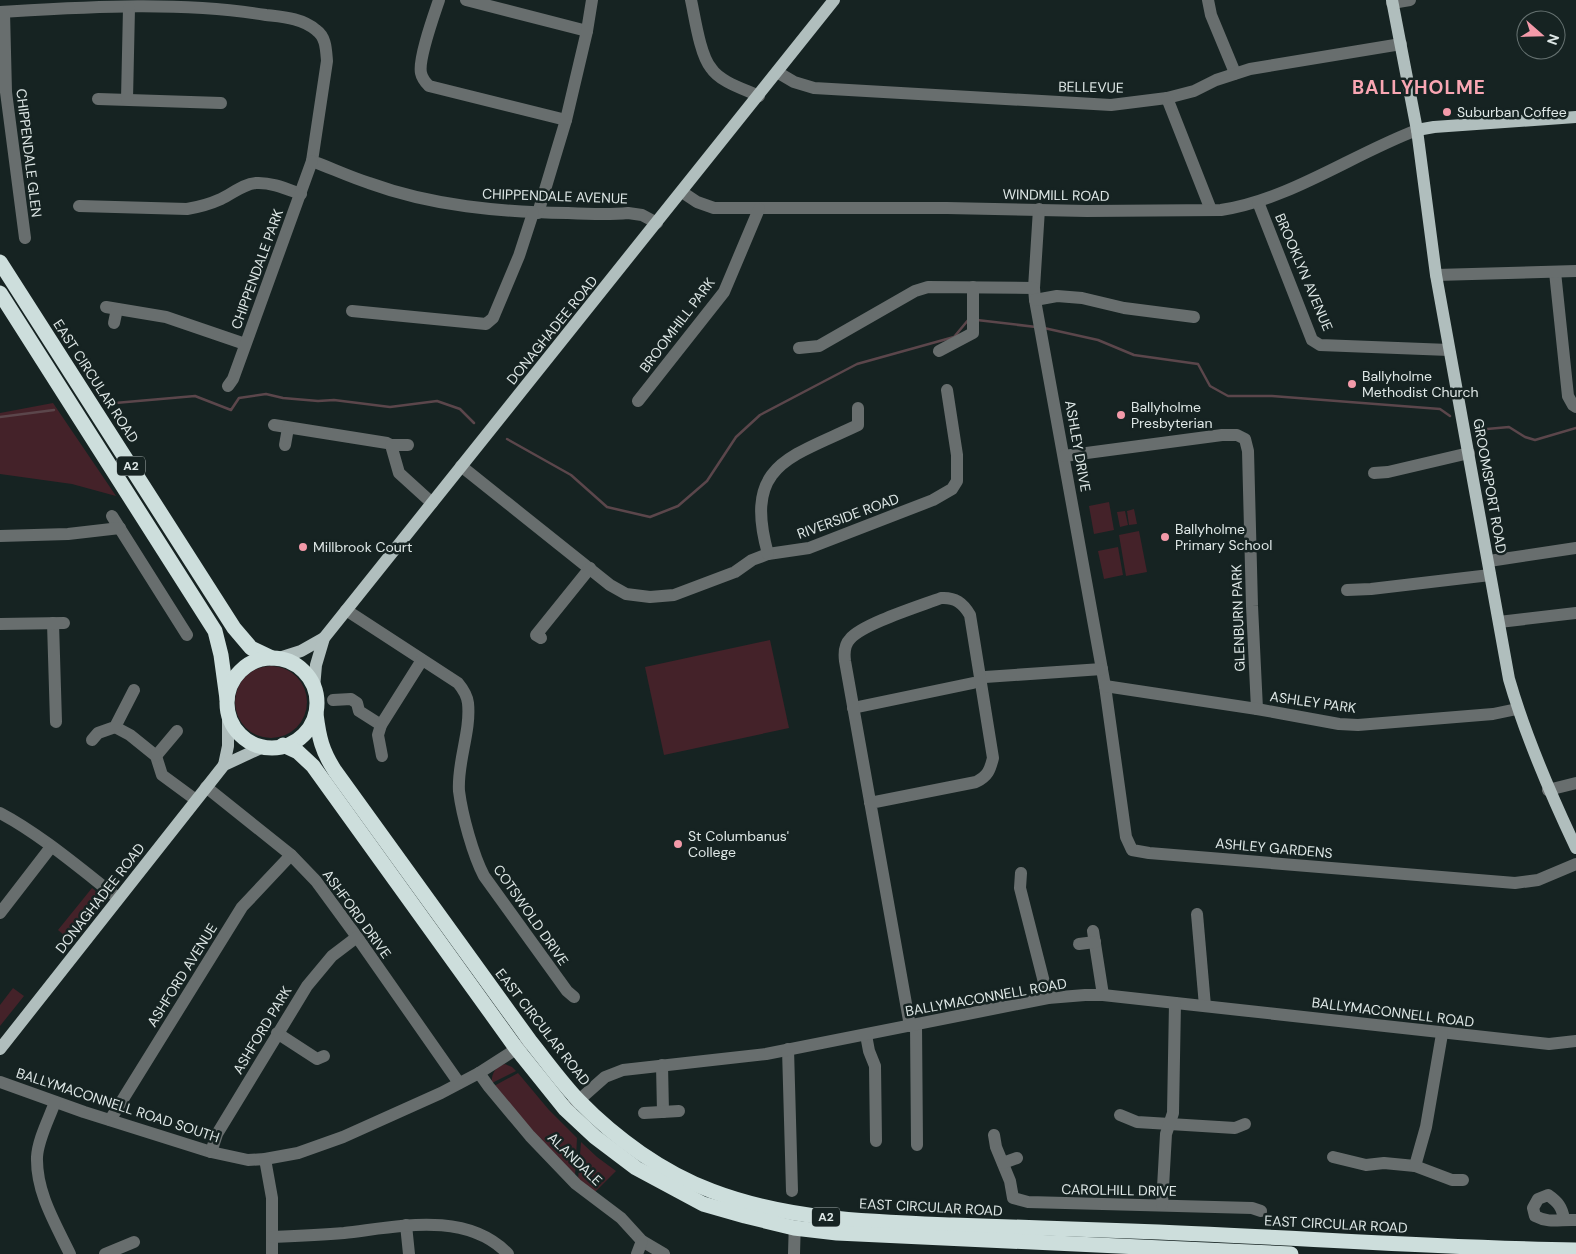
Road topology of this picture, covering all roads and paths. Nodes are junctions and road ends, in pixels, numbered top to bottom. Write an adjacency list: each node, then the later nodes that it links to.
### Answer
1 (439, 0): 23 (street)
2 (466, 0): 12 (street)
3 (592, 0): 12 (street)
4 (690, 0): 17 (street)
5 (834, 0): 14 (main road, DONAGHADEE ROAD)
6 (1208, 0): 15 (street)
7 (1410, 0): 8 (street)
8 (1392, 1): 13 (main road, GROOMSPORT ROAD)
9 (194, 4): 10 (street); 25 (street)
10 (129, 8): 11 (street); 20 (street)
11 (2, 12): 16 (street, CHIPPENDALE GLEN)
12 (587, 31): 23 (street)
13 (1401, 44): 15 (street, BELLEVUE); 24 (main road, GROOMSPORT ROAD)
14 (777, 72): 17 (main road, DONAGHADEE ROAD); 18 (street, BELLEVUE)
15 (1234, 74): 18 (street, BELLEVUE)
16 (3, 92): 35 (street, CHIPPENDALE GLEN)
17 (759, 96): 26 (main road, DONAGHADEE ROAD)
18 (1167, 98): 32 (street)
19 (98, 99): 20 (street)
20 (127, 99): 21 (street)
21 (221, 103)
22 (1576, 117): 24 (main road)
23 (566, 120): 33 (street)
24 (1417, 130): 28 (street, WINDMILL ROAD); 39 (main road, GROOMSPORT ROAD)
25 (312, 161): 27 (street, CHIPPENDALE PARK); 33 (street, CHIPPENDALE AVENUE)
26 (682, 192): 30 (street, WINDMILL ROAD); 34 (main road, DONAGHADEE ROAD)
27 (301, 194): 29 (street); 46 (street, CHIPPENDALE PARK)
28 (1258, 202): 32 (street, WINDMILL ROAD); 48 (street, BROOKLYN AVENUE)
29 (79, 206)
30 (759, 209): 31 (street, WINDMILL ROAD); 52 (street, BROOMHILL PARK)
31 (1039, 209): 32 (street, WINDMILL ROAD); 42 (street, ASHLEY DRIVE)
32 (1212, 210)
33 (536, 213): 34 (street, CHIPPENDALE AVENUE); 43 (street)
34 (657, 222): 62 (main road, DONAGHADEE ROAD)
35 (25, 238)
36 (0, 262): 81 (highway, EAST CIRCULAR ROAD / A2)
37 (1576, 271): 38 (street)
38 (1555, 272): 39 (street); 53 (street)
39 (1436, 275): 48 (main road, GROOMSPORT ROAD)
40 (973, 287): 42 (street); 47 (street); 49 (street)
41 (0, 293): 89 (highway, A2)
42 (1035, 294): 44 (street); 61 (street, ASHLEY DRIVE)
43 (352, 311)
44 (1194, 317)
45 (114, 323): 46 (street)
46 (245, 344): 50 (street, CHIPPENDALE PARK)
47 (799, 348)
48 (1449, 350): 60 (main road, GROOMSPORT ROAD)
49 (939, 351)
50 (228, 386)
51 (947, 390): 69 (street, RIVERSIDE ROAD)
52 (638, 401)
53 (1576, 407)
54 (858, 408): 69 (street)
55 (274, 425): 56 (street)
56 (288, 428): 57 (street); 58 (street)
57 (285, 445)
58 (391, 445): 59 (street); 64 (street)
59 (408, 445)
60 (1469, 453): 63 (street); 70 (main road, GROOMSPORT ROAD)
61 (1064, 456): 83 (street, ASHLEY DRIVE); 91 (street, GLENBURN PARK)
62 (461, 466): 64 (main road, DONAGHADEE ROAD); 71 (street, RIVERSIDE ROAD)
63 (1374, 473)
64 (432, 503): 74 (main road, DONAGHADEE ROAD)
65 (112, 516): 66 (street)
66 (120, 528): 67 (street); 78 (street)
67 (0, 536)
68 (1576, 548): 70 (street)
69 (768, 554): 71 (street, RIVERSIDE ROAD)
70 (1488, 561): 72 (main road, GROOMSPORT ROAD)
71 (590, 568): 80 (street)
72 (1490, 575): 73 (street); 76 (main road, GROOMSPORT ROAD)
73 (1347, 590)
74 (346, 610): 79 (main road, DONAGHADEE ROAD); 82 (street, COTSWOLD DRIVE)
75 (1576, 614): 76 (street)
76 (1499, 622): 92 (main road, GROOMSPORT ROAD)
77 (0, 624): 94 (street)
78 (188, 635)
79 (324, 638): 81 (main road); 86 (main road, DONAGHADEE ROAD)
80 (540, 638)
81 (275, 658): 86 (highway, A2); 89 (highway)
82 (422, 660): 95 (street); 121 (street, COTSWOLD DRIVE)
83 (1102, 669): 84 (street); 85 (street, ASHLEY DRIVE)
84 (977, 681): 90 (street); 90 (street); 108 (street)
85 (1105, 686): 91 (street, ASHLEY PARK); 113 (street, ASHLEY GARDENS)
86 (314, 688): 93 (highway, A2)
87 (134, 690): 96 (street)
88 (333, 700): 95 (street)
89 (227, 705): 100 (highway, A2); 103 (main road)
90 (853, 708): 108 (street)
91 (1257, 709): 92 (street, ASHLEY PARK)
92 (1518, 709): 106 (main road, GROOMSPORT ROAD)
93 (316, 714): 99 (highway); 129 (highway, EAST CIRCULAR ROAD / A2)
94 (56, 722)
95 (381, 725): 102 (street)
96 (115, 727): 98 (street); 101 (street)
97 (177, 731): 101 (street)
98 (92, 740)
99 (283, 745): 100 (highway); 131 (highway, EAST CIRCULAR ROAD / A2)
100 (263, 747): 103 (main road, DONAGHADEE ROAD)
101 (156, 756): 107 (street)
102 (382, 756)
103 (224, 765): 105 (main road, DONAGHADEE ROAD)
104 (1576, 783): 106 (street)
105 (206, 787): 107 (main road, DONAGHADEE ROAD); 112 (street, ASHFORD DRIVE)
106 (1548, 790): 111 (main road, GROOMSPORT ROAD)
107 (196, 800): 115 (main road, DONAGHADEE ROAD)
108 (870, 803): 125 (street)
109 (0, 813): 110 (street)
110 (51, 847): 115 (street); 116 (street)
111 (1576, 848)
112 (291, 855): 118 (street, ASHFORD DRIVE); 146 (street, ASHFORD AVENUE)
113 (1576, 864)
114 (1021, 873): 122 (street)
115 (118, 898): 132 (main road, DONAGHADEE ROAD)
116 (0, 912)
117 (1198, 914): 124 (street)
118 (357, 937): 126 (street, ASHFORD PARK); 138 (street, ASHFORD DRIVE)
119 (1079, 944): 120 (street)
120 (1103, 995): 122 (street, BALLYMACONNELL ROAD); 123 (street, BALLYMACONNELL ROAD)
121 (574, 997)
122 (1048, 998): 125 (street, BALLYMACONNELL ROAD)
123 (1176, 1003): 124 (street, BALLYMACONNELL ROAD); 147 (street)
124 (1205, 1006): 127 (street, BALLYMACONNELL ROAD)
125 (913, 1025): 128 (street, BALLYMACONNELL ROAD); 151 (street)
126 (277, 1033): 134 (street); 152 (street, ASHFORD PARK)
127 (1442, 1034): 130 (street, BALLYMACONNELL ROAD); 157 (street)
128 (866, 1035): 133 (street, BALLYMACONNELL ROAD); 150 (street)
129 (530, 1041): 131 (street, BALLYMACONNELL ROAD SOUTH); 139 (highway, EAST CIRCULAR ROAD / A2)
130 (1576, 1041)
131 (516, 1048): 136 (street, BALLYMACONNELL ROAD SOUTH); 141 (highway, EAST CIRCULAR ROAD / A2)
132 (0, 1049)
133 (788, 1049): 135 (street, BALLYMACONNELL ROAD); 159 (street)
134 (324, 1056)
135 (662, 1066): 139 (street, BALLYMACONNELL ROAD); 143 (street)
136 (478, 1073): 138 (street, BALLYMACONNELL ROAD SOUTH); 165 (street, ALANDALE)
137 (0, 1082): 140 (street, BALLYMACONNELL ROAD SOUTH)
138 (459, 1082): 155 (street, BALLYMACONNELL ROAD SOUTH)
139 (579, 1100): 141 (street, BALLYMACONNELL ROAD); 162 (highway, EAST CIRCULAR ROAD / A2)
140 (55, 1102): 146 (street, BALLYMACONNELL ROAD SOUTH); 168 (street)
141 (565, 1109): 162 (highway, EAST CIRCULAR ROAD / A2)
142 (679, 1111): 143 (street)
143 (663, 1112): 144 (street)
144 (644, 1113)
145 (1120, 1115): 147 (street)
146 (110, 1120): 152 (street, BALLYMACONNELL ROAD SOUTH)
147 (1170, 1124): 148 (street); 160 (street)
148 (1245, 1124)
149 (994, 1135): 156 (street, CAROLHILL DRIVE)
150 (876, 1141)
151 (917, 1144)
152 (211, 1152): 155 (street, BALLYMACONNELL ROAD SOUTH)
153 (1333, 1157): 157 (street)
154 (1017, 1158): 156 (street)
155 (265, 1159): 164 (street)
156 (1003, 1163): 160 (street, CAROLHILL DRIVE)
157 (1415, 1166): 158 (street)
158 (1455, 1183)
159 (792, 1191)
160 (1162, 1205): 161 (street, CAROLHILL DRIVE)
161 (1261, 1211)
162 (795, 1221): 167 (highway, EAST CIRCULAR ROAD / A2); 175 (street); 176 (highway, EAST CIRCULAR ROAD / A2)
163 (406, 1225): 164 (street); 171 (street); 172 (street)
164 (272, 1237): 170 (street)
165 (642, 1241): 173 (street); 174 (street, ALANDALE)
166 (134, 1242): 169 (street)
167 (1576, 1250)
168 (70, 1254)
169 (105, 1254)
170 (272, 1254)
171 (409, 1254)
172 (508, 1254)
173 (637, 1254)
174 (664, 1254)
175 (794, 1254)
176 (1291, 1254)

